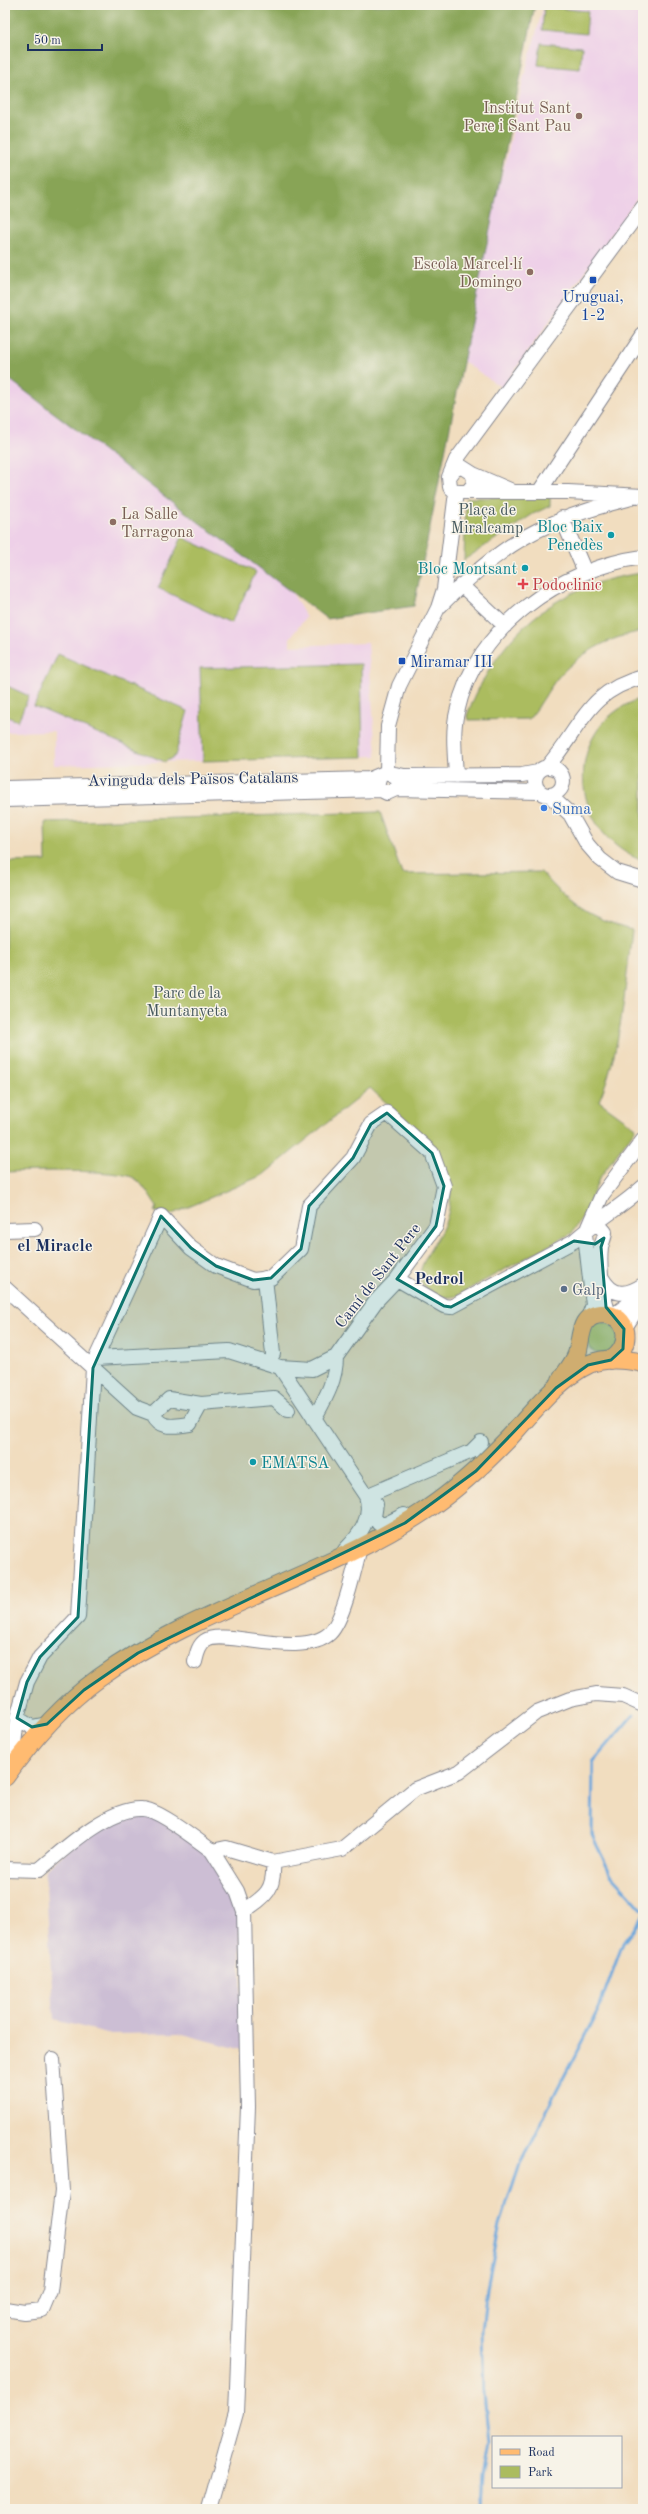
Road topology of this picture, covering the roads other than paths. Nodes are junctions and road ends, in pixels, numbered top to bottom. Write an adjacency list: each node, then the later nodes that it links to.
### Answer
1 (643, 207): 3 (street)
2 (643, 334): 8 (street)
3 (477, 435): 4 (street); 5 (street)
4 (470, 471): 5 (street); 6 (street); 7 (street)
5 (449, 477): 6 (street)
6 (462, 492): 7 (street); 14 (street)
7 (514, 492): 8 (street)
8 (539, 492): 9 (street)
9 (642, 496): 10 (street)
10 (562, 518): 12 (street); 13 (street)
11 (643, 557): 12 (street)
12 (585, 572): 15 (street)
13 (461, 585): 14 (street); 15 (street)
14 (438, 608): 18 (street)
15 (505, 626): 19 (street)
16 (643, 677): 17 (street)
17 (543, 769): 19 (street, Avinguda dels Països Catalans); 23 (street); 23 (street)
18 (387, 774): 19 (street, Avinguda dels Països Catalans); 20 (street, Avinguda dels Països Catalans); 21 (street); 22 (street)
19 (456, 776)
20 (5, 788)
21 (381, 790): 22 (street, Avinguda dels Països Catalans); 24 (street, Avinguda dels Països Catalans)
22 (396, 790): 23 (street)
23 (544, 793): 25 (street)
24 (5, 800)
25 (643, 880)
26 (643, 1140): 28 (street)
27 (643, 1187): 29 (street)
28 (607, 1193): 29 (street); 32 (street); 32 (street)
29 (627, 1201): 32 (street)
30 (35, 1229): 31 (street)
31 (5, 1230)
32 (593, 1233): 34 (street); 35 (street); 41 (street)
33 (265, 1278): 35 (street, Camí de Sant Pere); 44 (street); 48 (street)
34 (602, 1278): 36 (street); 40 (street)
35 (397, 1279): 46 (street, Camí de Sant Pere)
36 (643, 1285)
37 (5, 1288): 48 (street)
38 (643, 1294): 40 (street)
39 (643, 1300): 42 (street)
40 (611, 1316): 41 (main road); 42 (main road)
41 (586, 1320): 43 (main road)
42 (625, 1331): 45 (main road); 47 (main road)
43 (579, 1340): 47 (main road); 51 (main road)
44 (273, 1354)
45 (643, 1354)
46 (336, 1357): 50 (street, Camí de Sant Pere); 55 (street)
47 (606, 1360): 49 (main road); 51 (main road)
48 (94, 1363): 50 (street, Camí de Sant Pere); 54 (street); 64 (street)
49 (643, 1363)
50 (280, 1367): 55 (street)
51 (556, 1388): 58 (main road)
52 (201, 1404): 53 (street); 54 (street); 54 (street)
53 (288, 1410)
54 (153, 1414)
55 (314, 1420): 59 (street)
56 (481, 1442): 57 (street)
57 (385, 1487): 59 (street); 60 (street)
58 (448, 1494): 60 (street); 61 (main road)
59 (366, 1496): 61 (street)
60 (379, 1524): 61 (street)
61 (361, 1538): 62 (street); 65 (main road)
62 (195, 1662)
63 (643, 1705): 69 (street)
64 (17, 1718): 65 (street); 66 (street)
65 (47, 1724): 66 (main road)
66 (22, 1740): 67 (main road)
67 (5, 1777)
68 (212, 1850): 69 (street); 70 (street); 71 (street)
69 (273, 1862): 71 (street)
70 (5, 1868)
71 (244, 1911): 74 (street)
72 (53, 2059): 73 (street)
73 (5, 2310)
74 (209, 2509)

